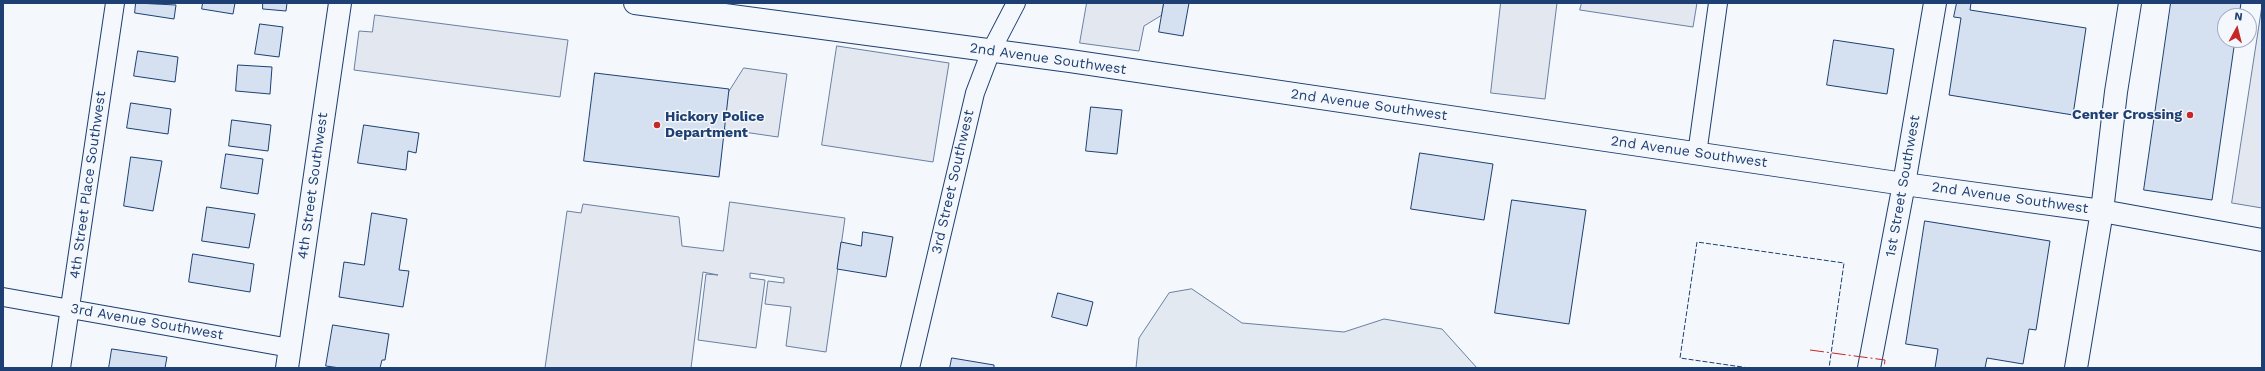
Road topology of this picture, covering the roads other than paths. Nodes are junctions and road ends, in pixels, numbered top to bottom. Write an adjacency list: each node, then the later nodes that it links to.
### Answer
1 (115, 3): 14 (street, 4th Street Place Southwest)
2 (340, 3): 15 (main road, 4th Street Southwest)
3 (635, 3): 8 (main road, 2nd Avenue Southwest)
4 (1016, 3): 8 (street, 3rd Street Southwest)
5 (1718, 3): 9 (street)
6 (1935, 3): 10 (main road, 1st Street Southwest)
7 (2130, 3): 11 (main road)
8 (991, 51): 9 (main road, 2nd Avenue Southwest); 17 (street, 3rd Street Southwest)
9 (1697, 154): 10 (main road, 2nd Avenue Southwest)
10 (1904, 184): 11 (main road, 2nd Avenue Southwest); 18 (main road, 1st Street Southwest)
11 (2102, 211): 12 (main road, 2nd Avenue Southwest); 19 (main road)
12 (2262, 240)
13 (3, 297): 14 (street, 3rd Avenue Southwest)
14 (69, 309): 15 (street, 3rd Avenue Southwest); 16 (street, 4th Street Place Southwest)
15 (288, 358)
16 (61, 368)
17 (910, 368)
18 (1869, 368)
19 (2076, 368)

